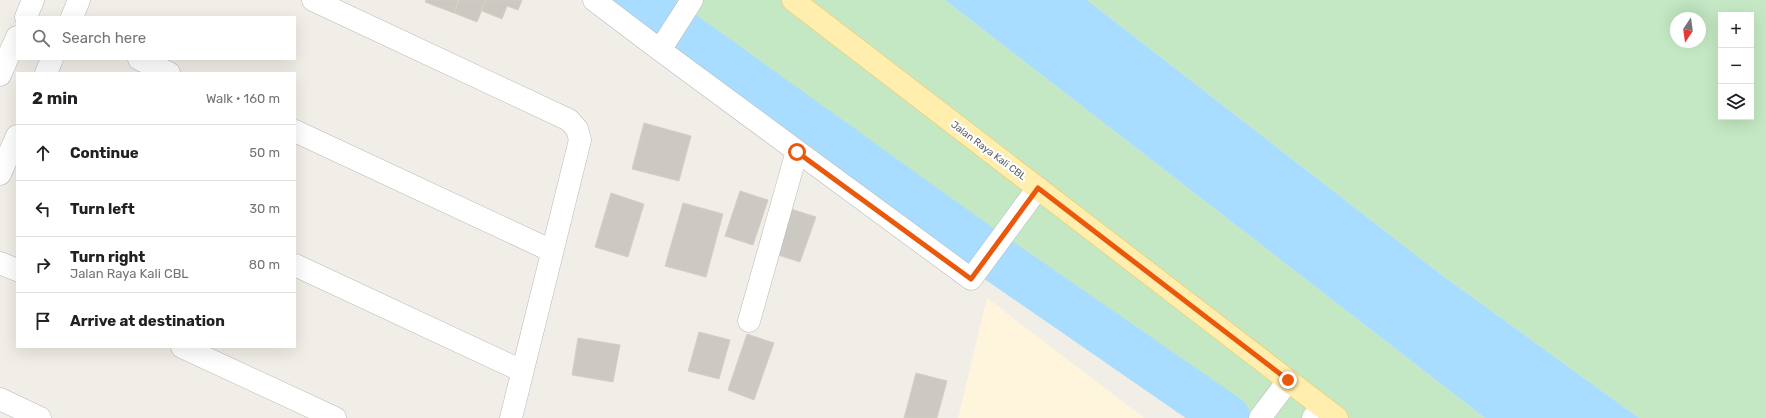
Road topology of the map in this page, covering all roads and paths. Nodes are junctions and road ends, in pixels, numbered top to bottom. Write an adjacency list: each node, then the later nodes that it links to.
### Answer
1 (33, 0): 7 (street)
2 (79, 0): 8 (street)
3 (313, 0): 21 (street)
4 (594, 0): 10 (street)
5 (793, 0): 20 (main road, Jalan Raya Kali CBL)
6 (690, 4): 10 (street)
7 (26, 16)
8 (72, 16)
9 (11, 37): 15 (street)
10 (663, 45): 18 (street)
11 (52, 60): 13 (street)
12 (141, 60): 14 (street)
13 (46, 72)
14 (167, 72)
15 (0, 75)
16 (296, 131): 21 (street)
17 (16, 138): 19 (street)
18 (797, 152): 20 (street); 25 (street)
19 (0, 174)
20 (1038, 188): 28 (main road, Jalan Raya Kali CBL)
21 (552, 251): 27 (street)
22 (0, 262): 24 (street)
23 (296, 265): 27 (street)
24 (16, 270)
25 (749, 321)
26 (184, 348): 32 (street)
27 (522, 371): 33 (street)
28 (1288, 380): 30 (main road, Jalan Raya Kali CBL); 34 (street)
29 (0, 400): 31 (street)
30 (1324, 414)
31 (36, 417)
32 (335, 418)
33 (511, 418)
34 (1260, 418)

